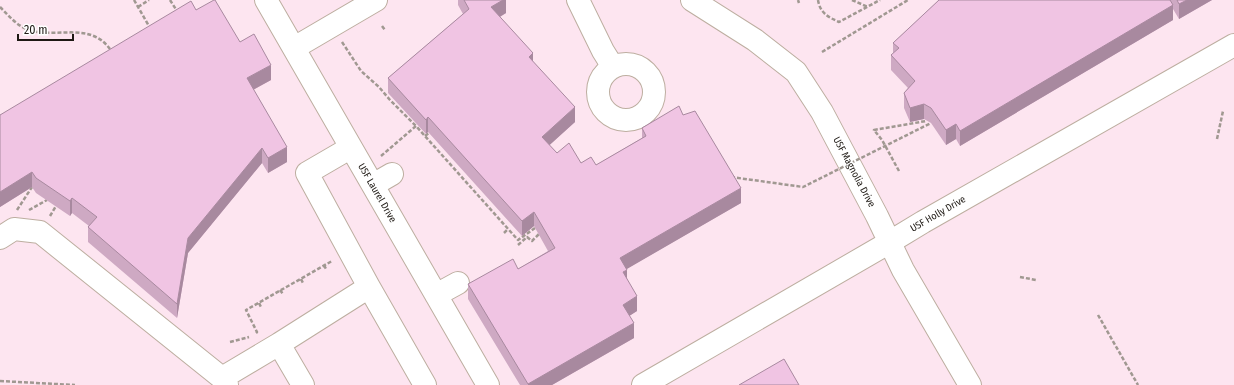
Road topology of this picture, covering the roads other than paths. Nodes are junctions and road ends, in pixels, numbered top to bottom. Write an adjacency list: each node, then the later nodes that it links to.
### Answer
1 (266, 0): 6 (street, USF Laurel Drive)
2 (376, 0): 6 (street)
3 (578, 0): 7 (street)
4 (692, 0): 12 (street, USF Magnolia Drive)
5 (1234, 45): 12 (street, USF Holly Drive)
6 (294, 48): 8 (street, USF Laurel Drive)
7 (613, 67)
8 (350, 148): 10 (street, USF Laurel Drive); 14 (street)
9 (392, 174): 10 (street)
10 (373, 185): 15 (street, USF Laurel Drive)
11 (0, 238): 17 (street)
12 (890, 242): 21 (street, USF Holly Drive); 22 (street, USF Magnolia Drive)
13 (458, 282): 15 (street)
14 (369, 287): 16 (street); 19 (street)
15 (436, 295): 20 (street, USF Laurel Drive)
16 (279, 344): 17 (street); 18 (street)
17 (224, 381)
18 (303, 385)
19 (425, 385)
20 (488, 385)
21 (643, 385)
22 (970, 385)

